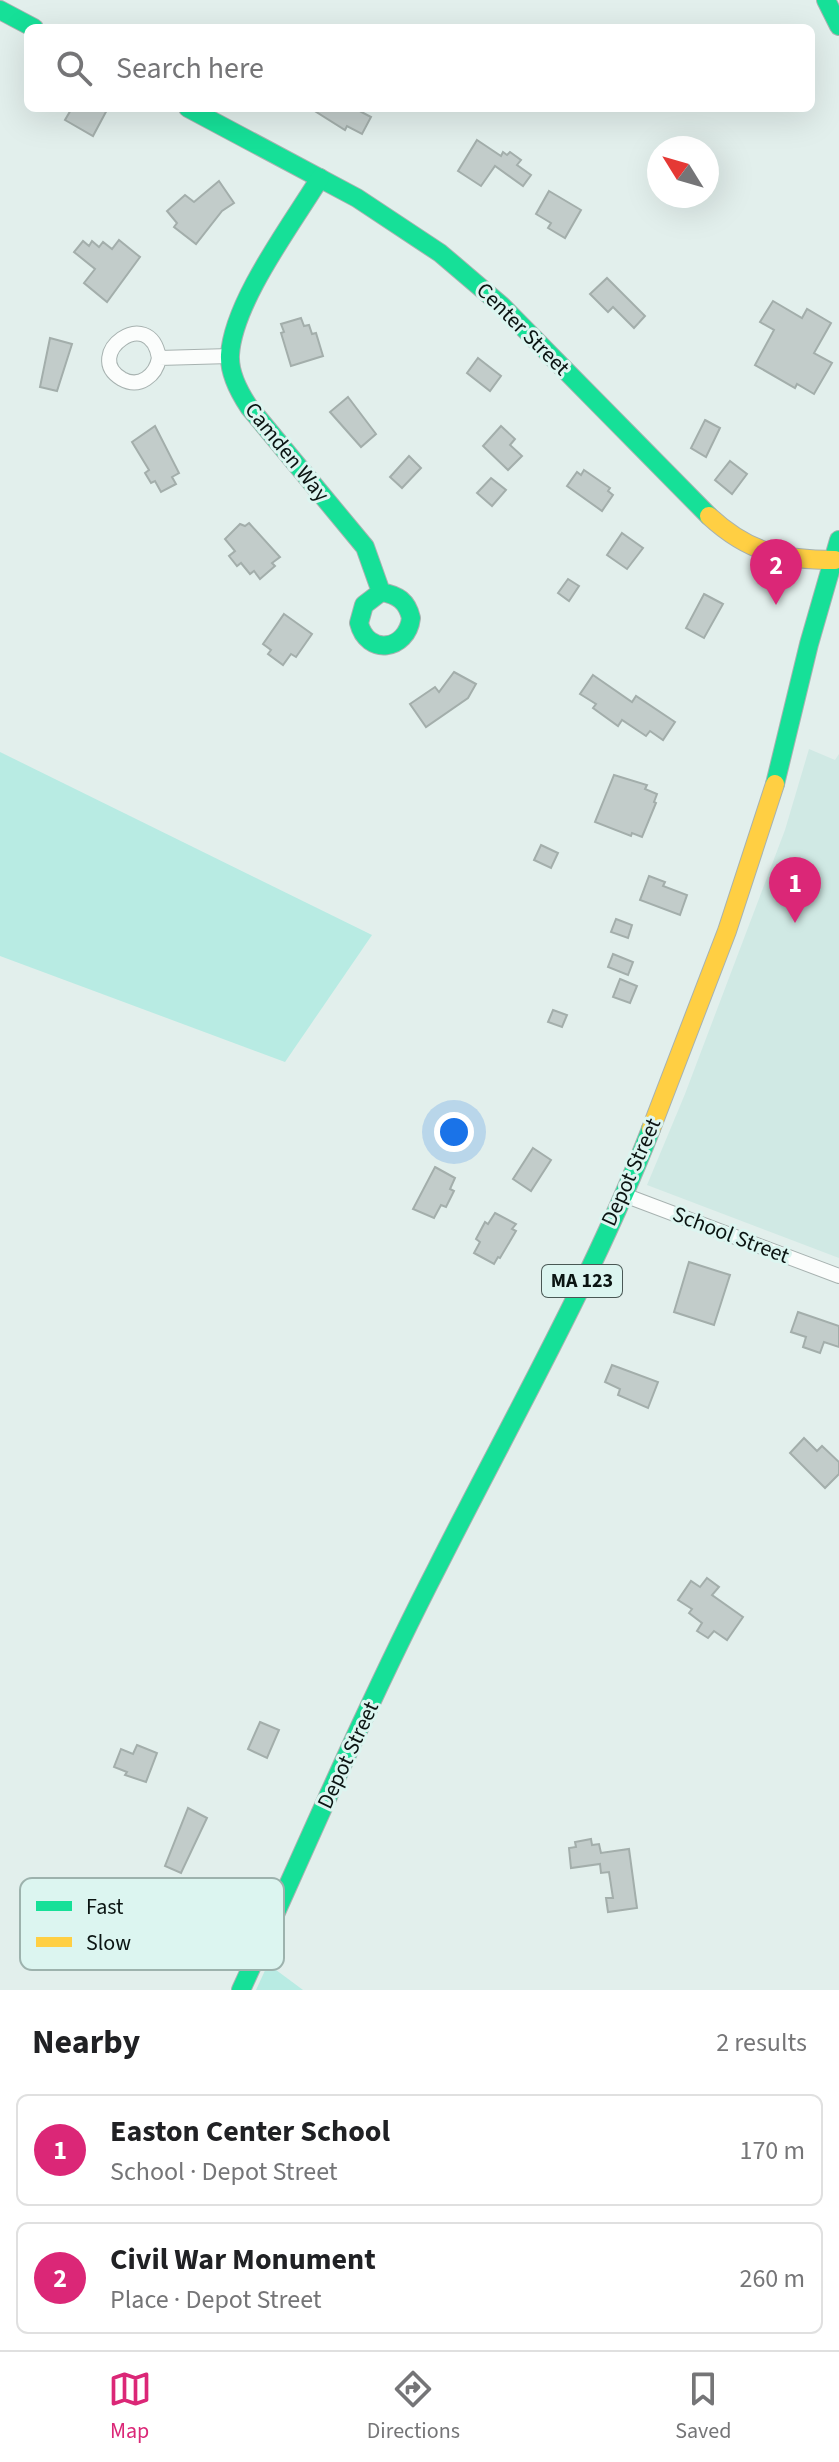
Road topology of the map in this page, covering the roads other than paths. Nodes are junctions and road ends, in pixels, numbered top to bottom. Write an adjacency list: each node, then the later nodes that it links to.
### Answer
1 (826, 0): 4 (main road)
2 (0, 10): 3 (main road)
3 (26, 24)
4 (839, 26)
5 (196, 112): 6 (main road, Center Street)
6 (320, 178): 7 (main road); 10 (main road, Center Street)
7 (230, 356): 8 (street); 11 (main road, Camden Way)
8 (159, 358)
9 (839, 540): 10 (main road, Depot Street / MA 123)
10 (837, 561): 12 (main road, Depot Street / MA 123)
11 (381, 592)
12 (624, 1195): 13 (street, School Street); 14 (main road, Depot Street / MA 123)
13 (839, 1276)
14 (284, 1895)
15 (250, 1970): 16 (main road, Depot Street / MA 123)
16 (241, 1990)

